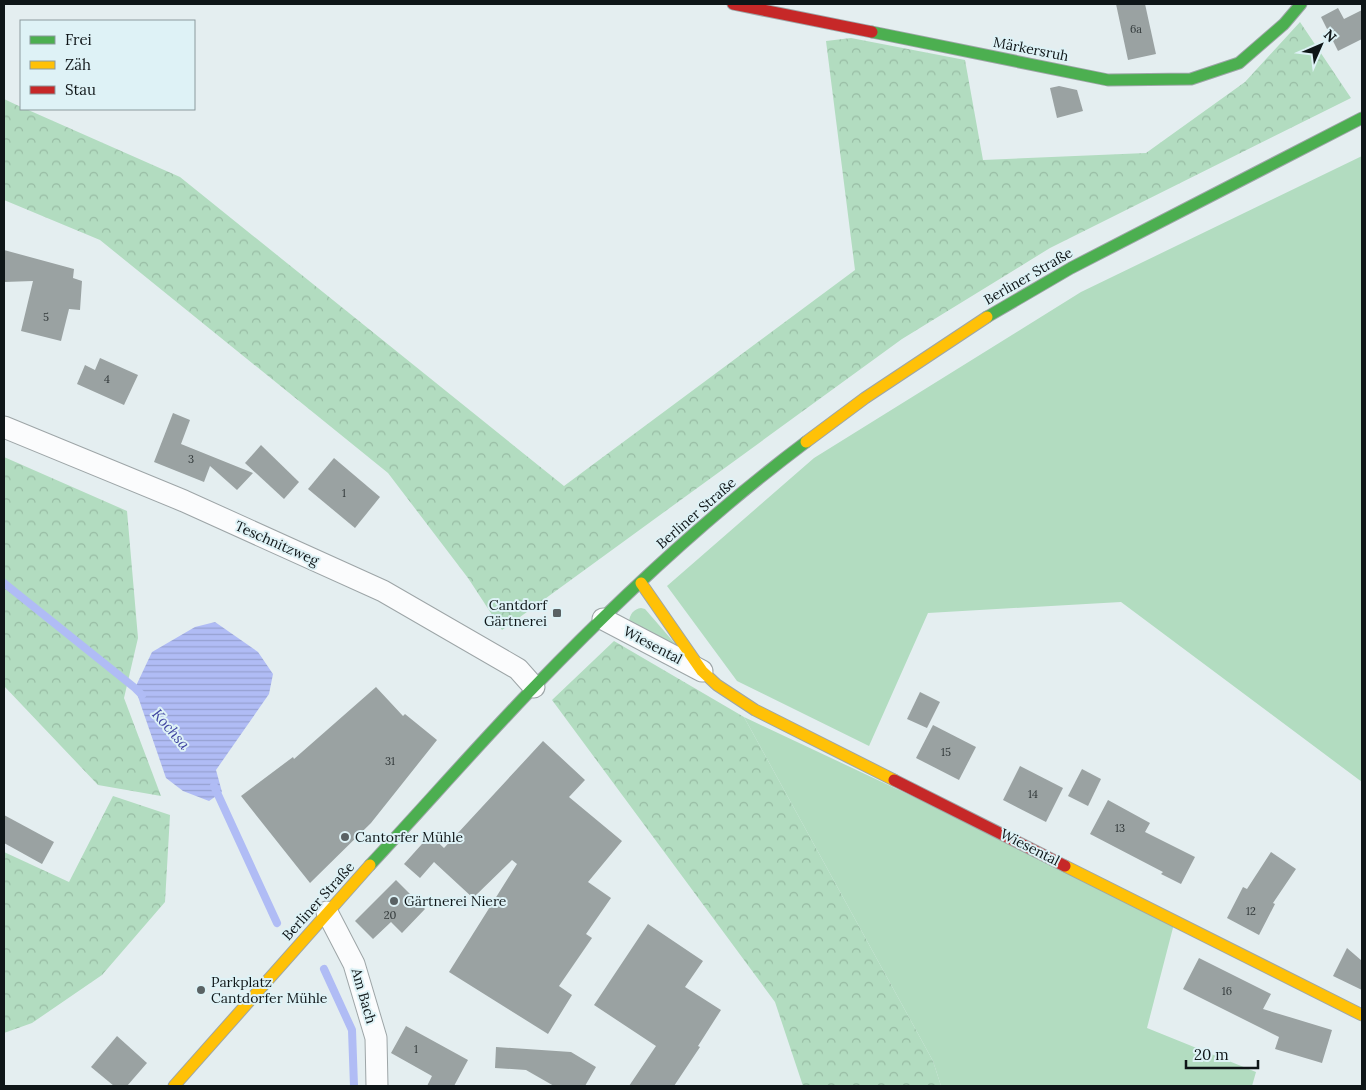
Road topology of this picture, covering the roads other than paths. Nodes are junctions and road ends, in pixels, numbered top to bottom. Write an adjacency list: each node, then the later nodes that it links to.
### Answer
1 (733, 4): 2 (main road, Märkersruh)
2 (1301, 4)
3 (1362, 118): 5 (main road, Berliner Straße)
4 (4, 427): 8 (street, Teschnitzweg)
5 (641, 583): 6 (main road, Berliner Straße); 7 (main road, Wiesental)
6 (603, 619): 7 (street, Wiesental); 8 (main road, Berliner Straße)
7 (702, 672): 10 (main road, Wiesental)
8 (534, 687): 9 (main road, Berliner Straße)
9 (327, 912): 11 (main road, Berliner Straße); 12 (street, Am Bach)
10 (1362, 1015)
11 (174, 1086)
12 (377, 1086)

